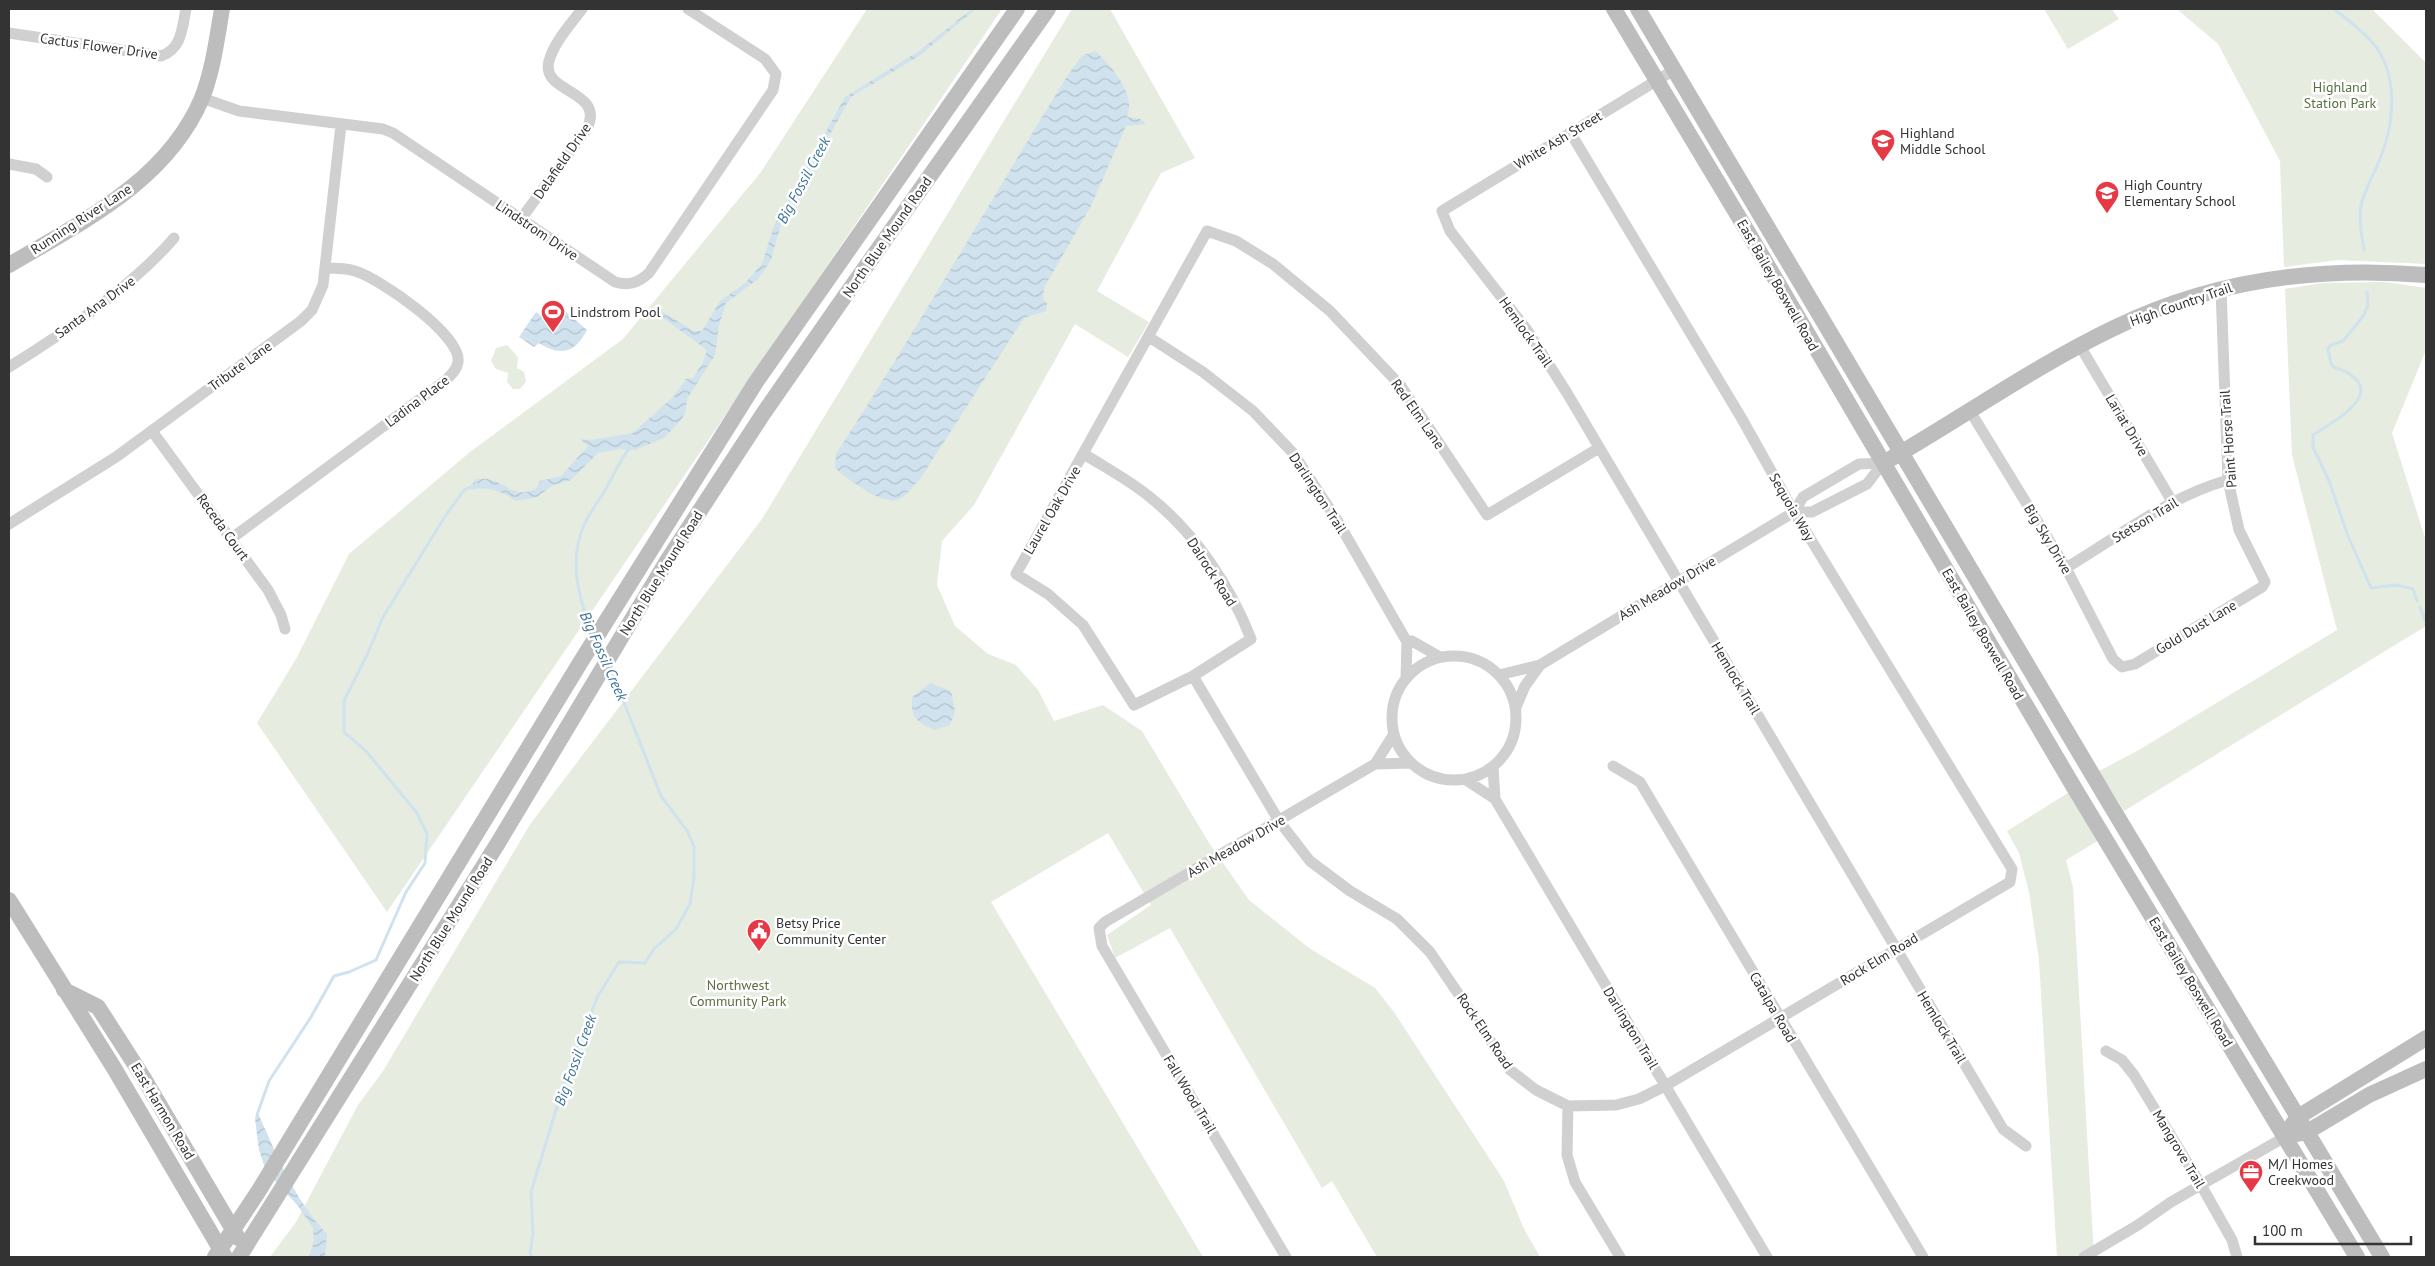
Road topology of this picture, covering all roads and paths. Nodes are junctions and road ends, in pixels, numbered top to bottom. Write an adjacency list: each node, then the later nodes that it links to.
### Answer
1 (186, 9): 10 (street, Cactus Flower Drive)
2 (222, 9): 13 (main road, Running River Lane)
3 (582, 9): 19 (street, Delafield Drive)
4 (688, 9): 19 (street, Lindstrom Drive)
5 (1018, 9): 80 (main road, North Blue Mound Road)
6 (1048, 9): 81 (main road, North Blue Mound Road)
7 (1614, 9): 12 (main road, East Bailey Boswell Road)
8 (1623, 9): 9 (main road)
9 (1640, 12): 11 (main road, East Bailey Boswell Road)
10 (9, 33)
11 (1674, 70): 12 (street, White Ash Street); 20 (main road, East Bailey Boswell Road)
12 (1656, 81): 15 (street, White Ash Street); 22 (main road, East Bailey Boswell Road)
13 (202, 98): 14 (street, Lindstrom Drive); 24 (main road, Running River Lane)
14 (341, 125): 19 (street, Lindstrom Drive); 25 (street, Tribute Lane)
15 (1570, 132): 18 (street, White Ash Street); 41 (street, Sequoia Way)
16 (9, 164): 17 (street)
17 (47, 177)
18 (1442, 211): 35 (street, Hemlock Trail)
19 (521, 219)
20 (1766, 224): 22 (main road); 27 (main road, East Bailey Boswell Road)
21 (1208, 231): 30 (street, Laurel Oak Drive); 35 (street, Red Elm Lane)
22 (1749, 234): 29 (main road, East Bailey Boswell Road)
23 (174, 238): 32 (street, Santa Ana Drive)
24 (9, 265)
25 (325, 268): 34 (street, Tribute Lane); 43 (street, Ladina Place)
26 (2426, 275): 28 (main road, High Country Trail)
27 (1799, 280): 29 (main road); 36 (main road, East Bailey Boswell Road)
28 (2221, 289): 31 (main road, High Country Trail); 39 (street, Paint Horse Trail)
29 (1781, 290): 38 (main road, East Bailey Boswell Road)
30 (1149, 337): 37 (street, Laurel Oak Drive); 48 (street, Darlington Trail)
31 (2080, 346): 33 (main road, High Country Trail); 40 (street, Lariat Drive)
32 (9, 367)
33 (1970, 411): 36 (main road, High Country Trail); 44 (street, Big Sky Drive)
34 (152, 431): 42 (street, Tribute Lane); 43 (street, Receda Court)
35 (1599, 448): 45 (street, Hemlock Trail)
36 (1902, 452): 38 (main road, High Country Trail); 75 (main road, East Bailey Boswell Road)
37 (1084, 454): 53 (street, Dalrock Road); 53 (street, Laurel Oak Drive)
38 (1883, 463): 41 (street, Ash Meadow Drive); 41 (street, Ash Meadow Drive); 77 (main road, East Bailey Boswell Road)
39 (2228, 480): 40 (street, Stetson Trail); 46 (street, Paint Horse Trail)
40 (2173, 503): 44 (street, Stetson Trail)
41 (1794, 512): 45 (street, Ash Meadow Drive); 64 (street, Sequoia Way)
42 (9, 524)
43 (232, 538): 47 (street, Receda Court)
44 (2066, 568): 51 (street, Big Sky Drive)
45 (1677, 582): 50 (street, Ash Meadow Drive); 67 (street, Hemlock Trail)
46 (2265, 582): 51 (street, Gold Dust Lane)
47 (285, 629)
48 (1407, 642): 49 (street); 54 (street)
49 (1440, 657): 52 (street); 54 (street)
50 (1540, 665): 52 (street, Ash Meadow Drive); 55 (street, Ash Meadow Drive)
51 (2122, 667)
52 (1499, 674): 55 (street)
53 (1192, 676): 63 (street, Rock Elm Road)
54 (1406, 678): 56 (street)
55 (1516, 706): 60 (street)
56 (1394, 734): 57 (street); 58 (street, Ash Meadow Drive)
57 (1410, 763): 58 (street, Ash Meadow Drive); 61 (street)
58 (1374, 764): 63 (street, Ash Meadow Drive)
59 (1613, 766): 69 (street, Catalpa Road)
60 (1493, 767): 61 (street); 62 (street, Darlington Trail)
61 (1466, 780): 62 (street, Darlington Trail)
62 (1495, 798): 73 (street, Darlington Trail)
63 (1279, 821): 66 (street, Ash Meadow Drive); 74 (street, Rock Elm Road)
64 (2010, 882): 67 (street, Rock Elm Road)
65 (9, 900): 68 (main road, East Harmon Road)
66 (1099, 928): 83 (street, Fall Wood Trail)
67 (1896, 948): 69 (street, Rock Elm Road); 78 (street, Hemlock Trail)
68 (64, 990): 80 (main road, East Harmon Road); 82 (main road, East Harmon Road)
69 (1780, 1020): 73 (street, Rock Elm Road); 86 (street, Catalpa Road)
70 (2426, 1038): 75 (main road)
71 (2106, 1051): 79 (street, Mangrove Trail)
72 (2426, 1069): 76 (main road)
73 (1666, 1086): 74 (street, Rock Elm Road); 85 (street, Darlington Trail)
74 (1568, 1106): 84 (street)
75 (2298, 1117): 76 (main road, East Bailey Boswell Road); 77 (main road)
76 (2307, 1132): 77 (main road); 90 (main road, East Bailey Boswell Road)
77 (2285, 1137): 79 (street); 89 (main road, East Bailey Boswell Road)
78 (2026, 1146)
79 (2201, 1185): 87 (street); 88 (street, Mangrove Trail)
80 (233, 1231): 81 (main road, East Harmon Road); 82 (main road, North Blue Mound Road)
81 (242, 1253)
82 (221, 1255)
83 (1286, 1257)
84 (1620, 1257)
85 (1767, 1257)
86 (1923, 1257)
87 (2084, 1257)
88 (2237, 1257)
89 (2358, 1257)
90 (2381, 1257)

